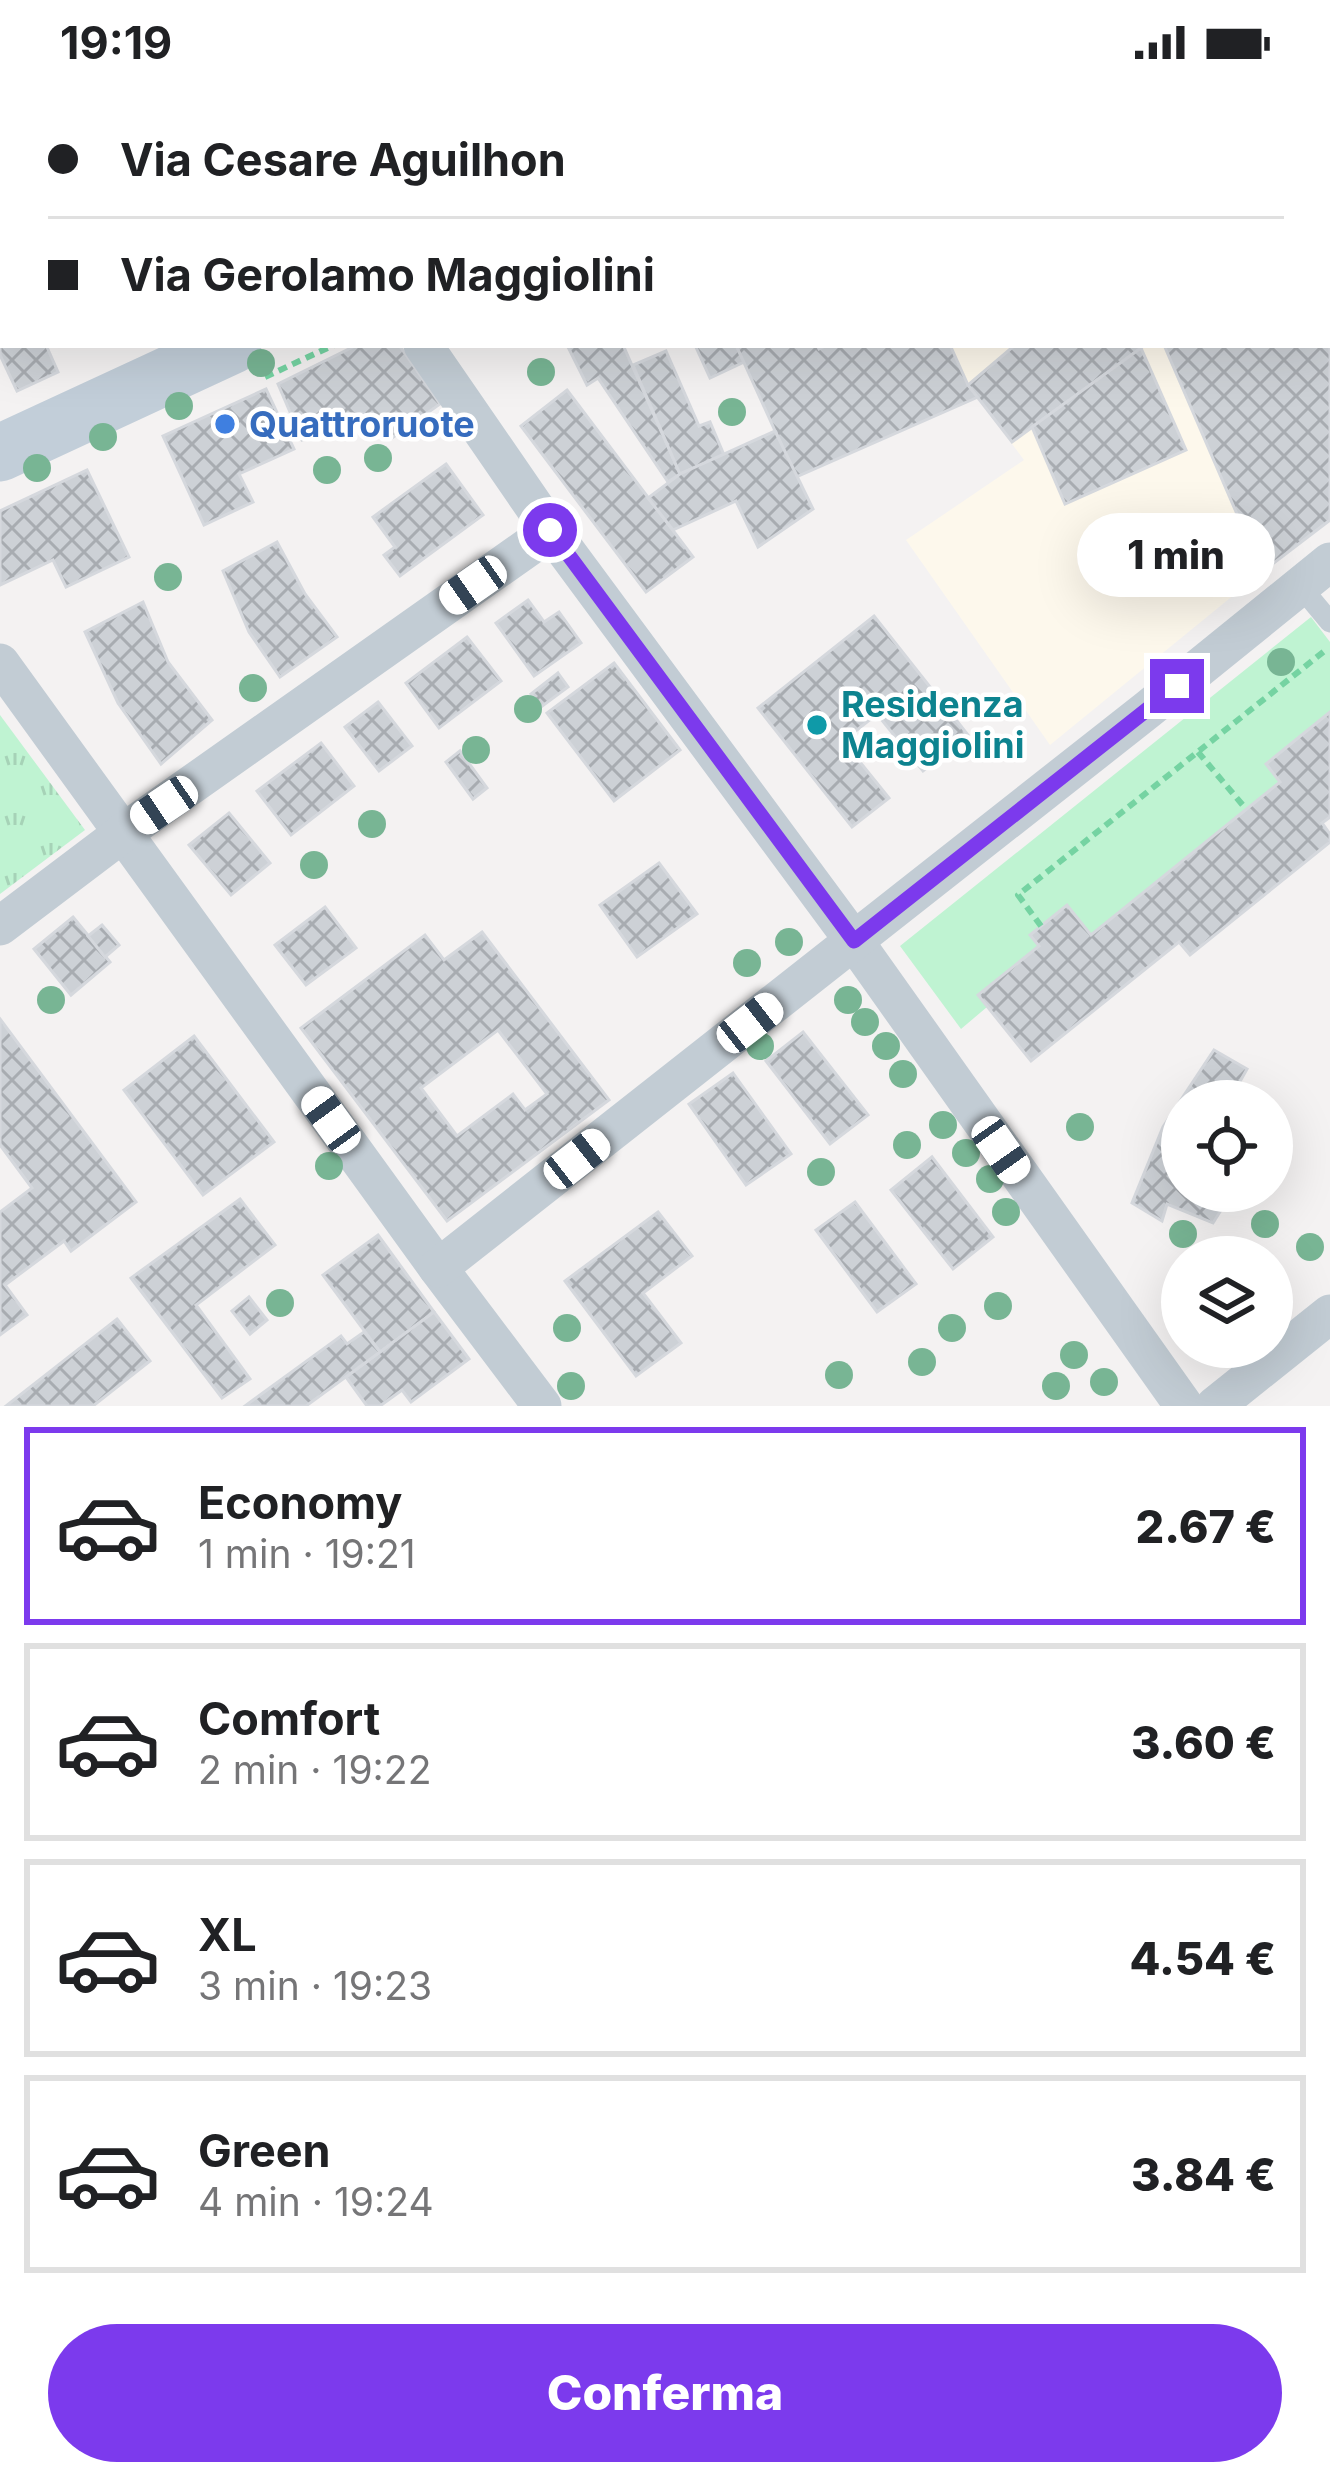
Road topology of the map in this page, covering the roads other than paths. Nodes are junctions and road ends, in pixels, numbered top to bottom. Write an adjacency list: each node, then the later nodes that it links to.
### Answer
1 (227, 348): 3 (street)
2 (425, 348): 4 (street)
3 (0, 453)
4 (550, 530): 8 (street); 10 (street)
5 (1315, 574): 6 (lane); 10 (street)
6 (1330, 622)
7 (0, 663): 8 (street)
8 (123, 832): 9 (street); 11 (street)
9 (0, 926)
10 (854, 941): 11 (street); 14 (street)
11 (438, 1268): 13 (street)
12 (1330, 1314): 15 (street)
13 (542, 1406)
14 (1184, 1406)
15 (1215, 1406)

